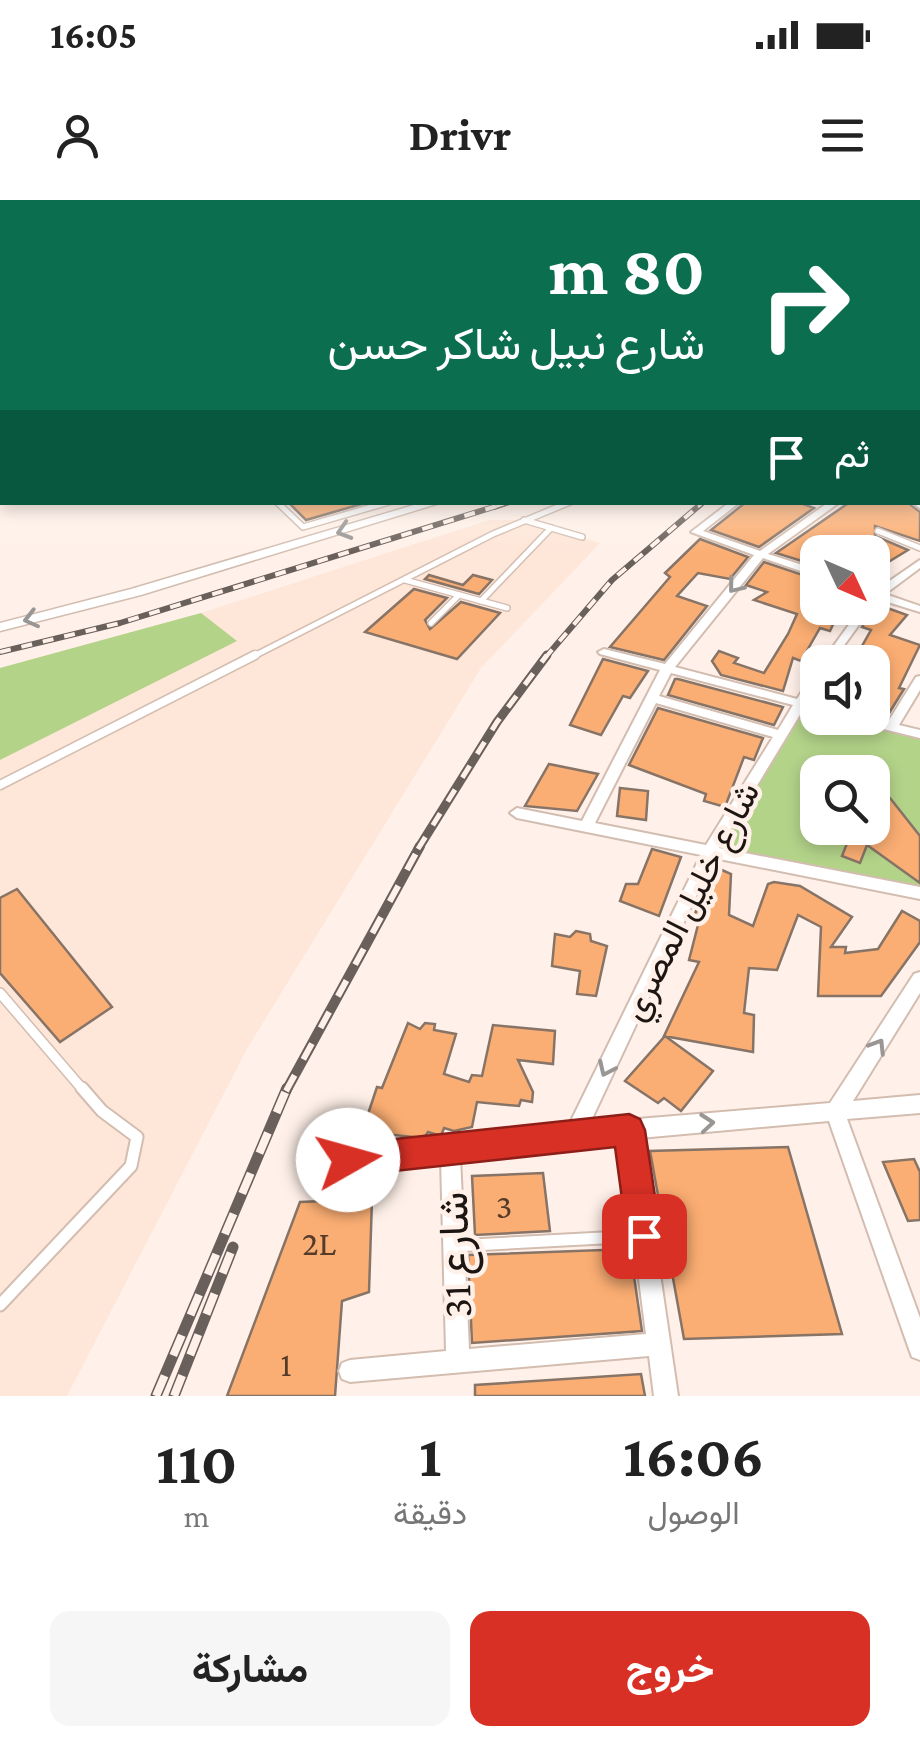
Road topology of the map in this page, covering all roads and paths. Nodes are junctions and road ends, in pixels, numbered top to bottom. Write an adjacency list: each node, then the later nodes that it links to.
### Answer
1 (280, 505): 2 (lane)
2 (379, 505)
3 (428, 505): 23 (street, one-way to 23)
4 (562, 505): 7 (lane)
5 (732, 505): 12 (street)
6 (832, 505): 12 (street)
7 (524, 520): 8 (lane); 15 (lane)
8 (552, 528): 10 (lane); 18 (lane)
9 (878, 532): 11 (lane)
10 (582, 537)
11 (920, 548)
12 (760, 555): 14 (street); 25 (street, one-way to 25)
13 (920, 563): 16 (street)
14 (800, 568)
15 (405, 580): 17 (lane); 33 (lane)
16 (890, 585)
17 (459, 596): 18 (lane); 22 (lane)
18 (482, 601): 20 (lane)
19 (890, 601): 21 (street)
20 (507, 608)
21 (920, 610)
22 (431, 623)
23 (0, 626)
24 (604, 652): 25 (street)
25 (668, 669): 27 (street); 29 (street)
26 (920, 680): 30 (street)
27 (652, 698): 31 (street); 35 (street)
28 (800, 699): 29 (street, شارع خليل المصري)
29 (798, 702): 31 (street, شارع خليل المصري)
30 (892, 727): 32 (street)
31 (778, 734): 36 (street, شارع خليل المصري)
32 (920, 734)
33 (0, 785)
34 (517, 813): 35 (street)
35 (588, 825): 36 (street)
36 (711, 848): 37 (street); 43 (street, شارع خليل المصري, one-way to 43)
37 (920, 893)
38 (920, 979): 41 (street, one-way to 38)
39 (0, 993): 48 (lane)
40 (920, 1104): 41 (street)
41 (835, 1112): 42 (street, one-way to 41); 50 (street)
42 (629, 1130): 43 (street); 46 (street)
43 (575, 1134): 44 (street)
44 (450, 1148): 45 (street); 47 (street, شارع 31)
45 (334, 1149)
46 (644, 1236): 47 (lane); 49 (street)
47 (454, 1246): 51 (street, شارع 31)
48 (0, 1304)
49 (659, 1344): 51 (street); 53 (street)
50 (920, 1349)
51 (458, 1362): 52 (street)
52 (350, 1372)
53 (666, 1396)

